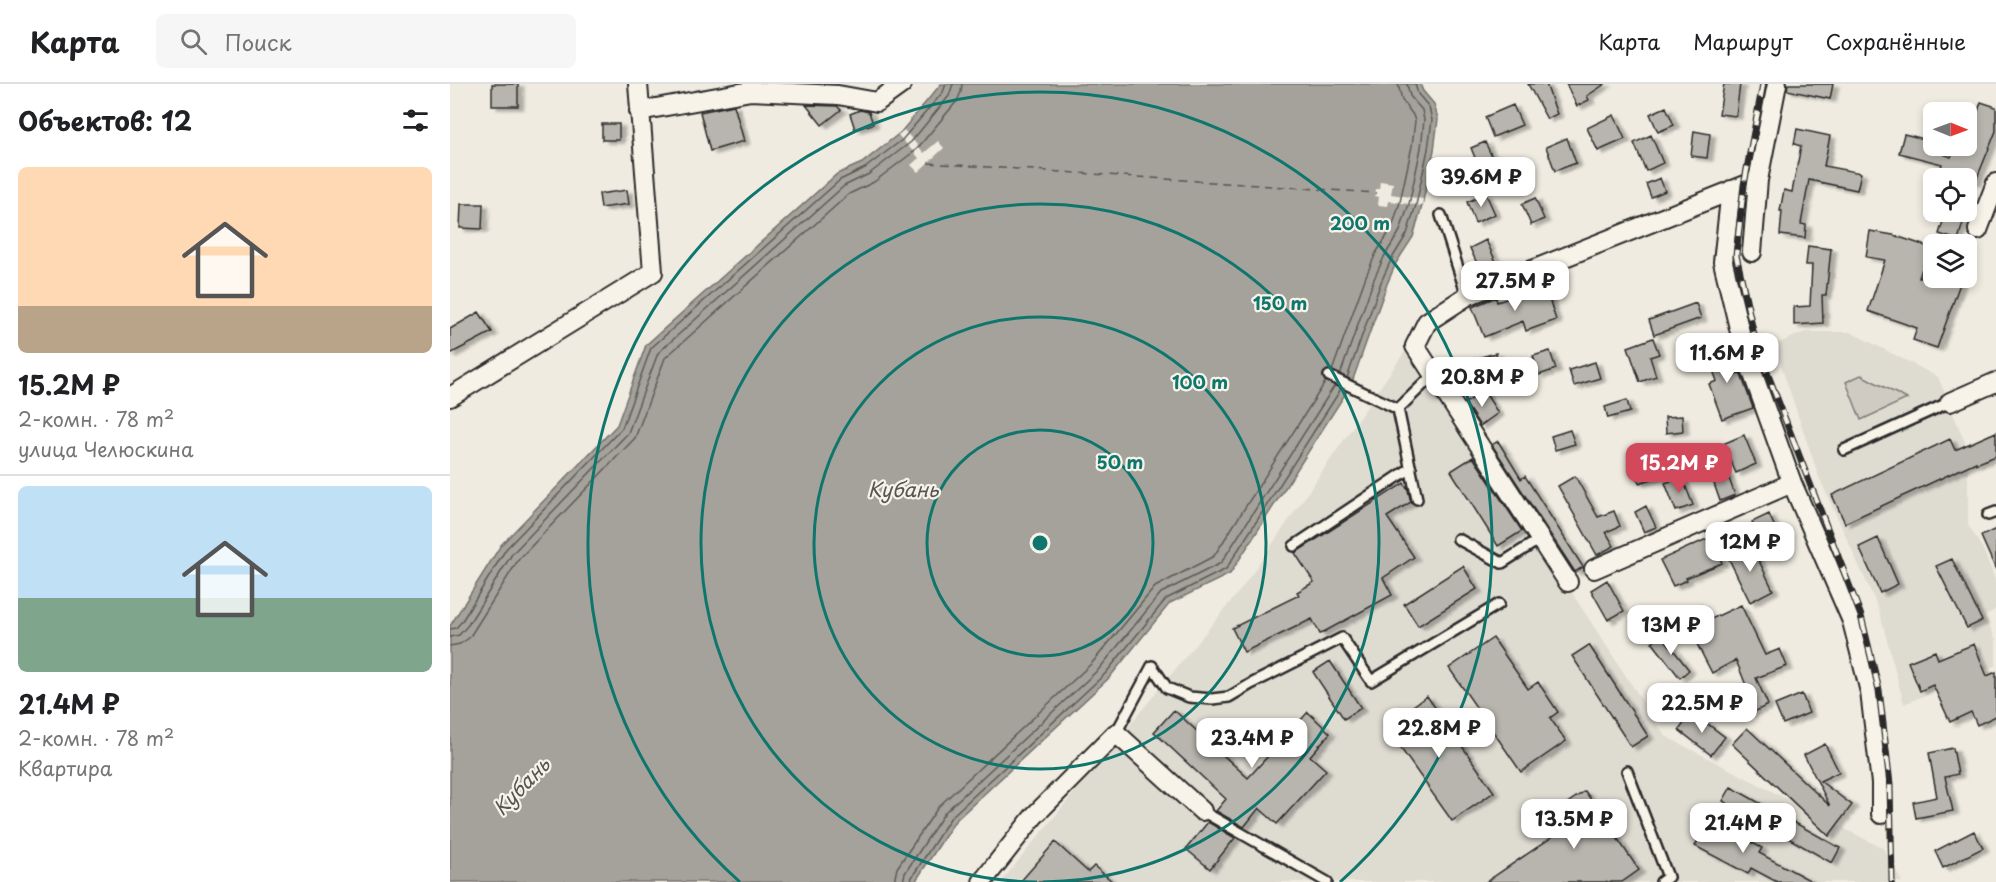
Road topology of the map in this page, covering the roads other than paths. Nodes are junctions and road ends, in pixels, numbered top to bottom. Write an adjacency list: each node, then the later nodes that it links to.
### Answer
1 (638, 84): 4 (street)
2 (902, 84): 4 (street)
3 (1777, 84): 5 (street)
4 (639, 111): 15 (street)
5 (1758, 180): 7 (street); 10 (street)
6 (1996, 183): 9 (street)
7 (1731, 190): 11 (street); 20 (street)
8 (1441, 216): 11 (lane)
9 (1978, 230)
10 (1752, 252)
11 (1467, 296): 12 (street)
12 (1434, 374): 17 (lane); 23 (street)
13 (1329, 376): 17 (lane)
14 (1996, 382): 16 (street)
15 (450, 397)
16 (1950, 402): 18 (lane)
17 (1398, 409): 19 (lane)
18 (1844, 450)
19 (1411, 468): 21 (lane); 24 (lane)
20 (1792, 483): 25 (street); 31 (street)
21 (1418, 499)
22 (1458, 539): 23 (lane)
23 (1540, 539): 26 (street)
24 (1294, 546)
25 (1594, 569)
26 (1568, 582)
27 (1499, 604): 28 (lane)
28 (1116, 733): 30 (street); 32 (street)
29 (1627, 771): 34 (lane)
30 (1202, 812): 33 (lane)
31 (1881, 814)
32 (982, 882)
33 (1327, 882)
34 (1661, 882)

